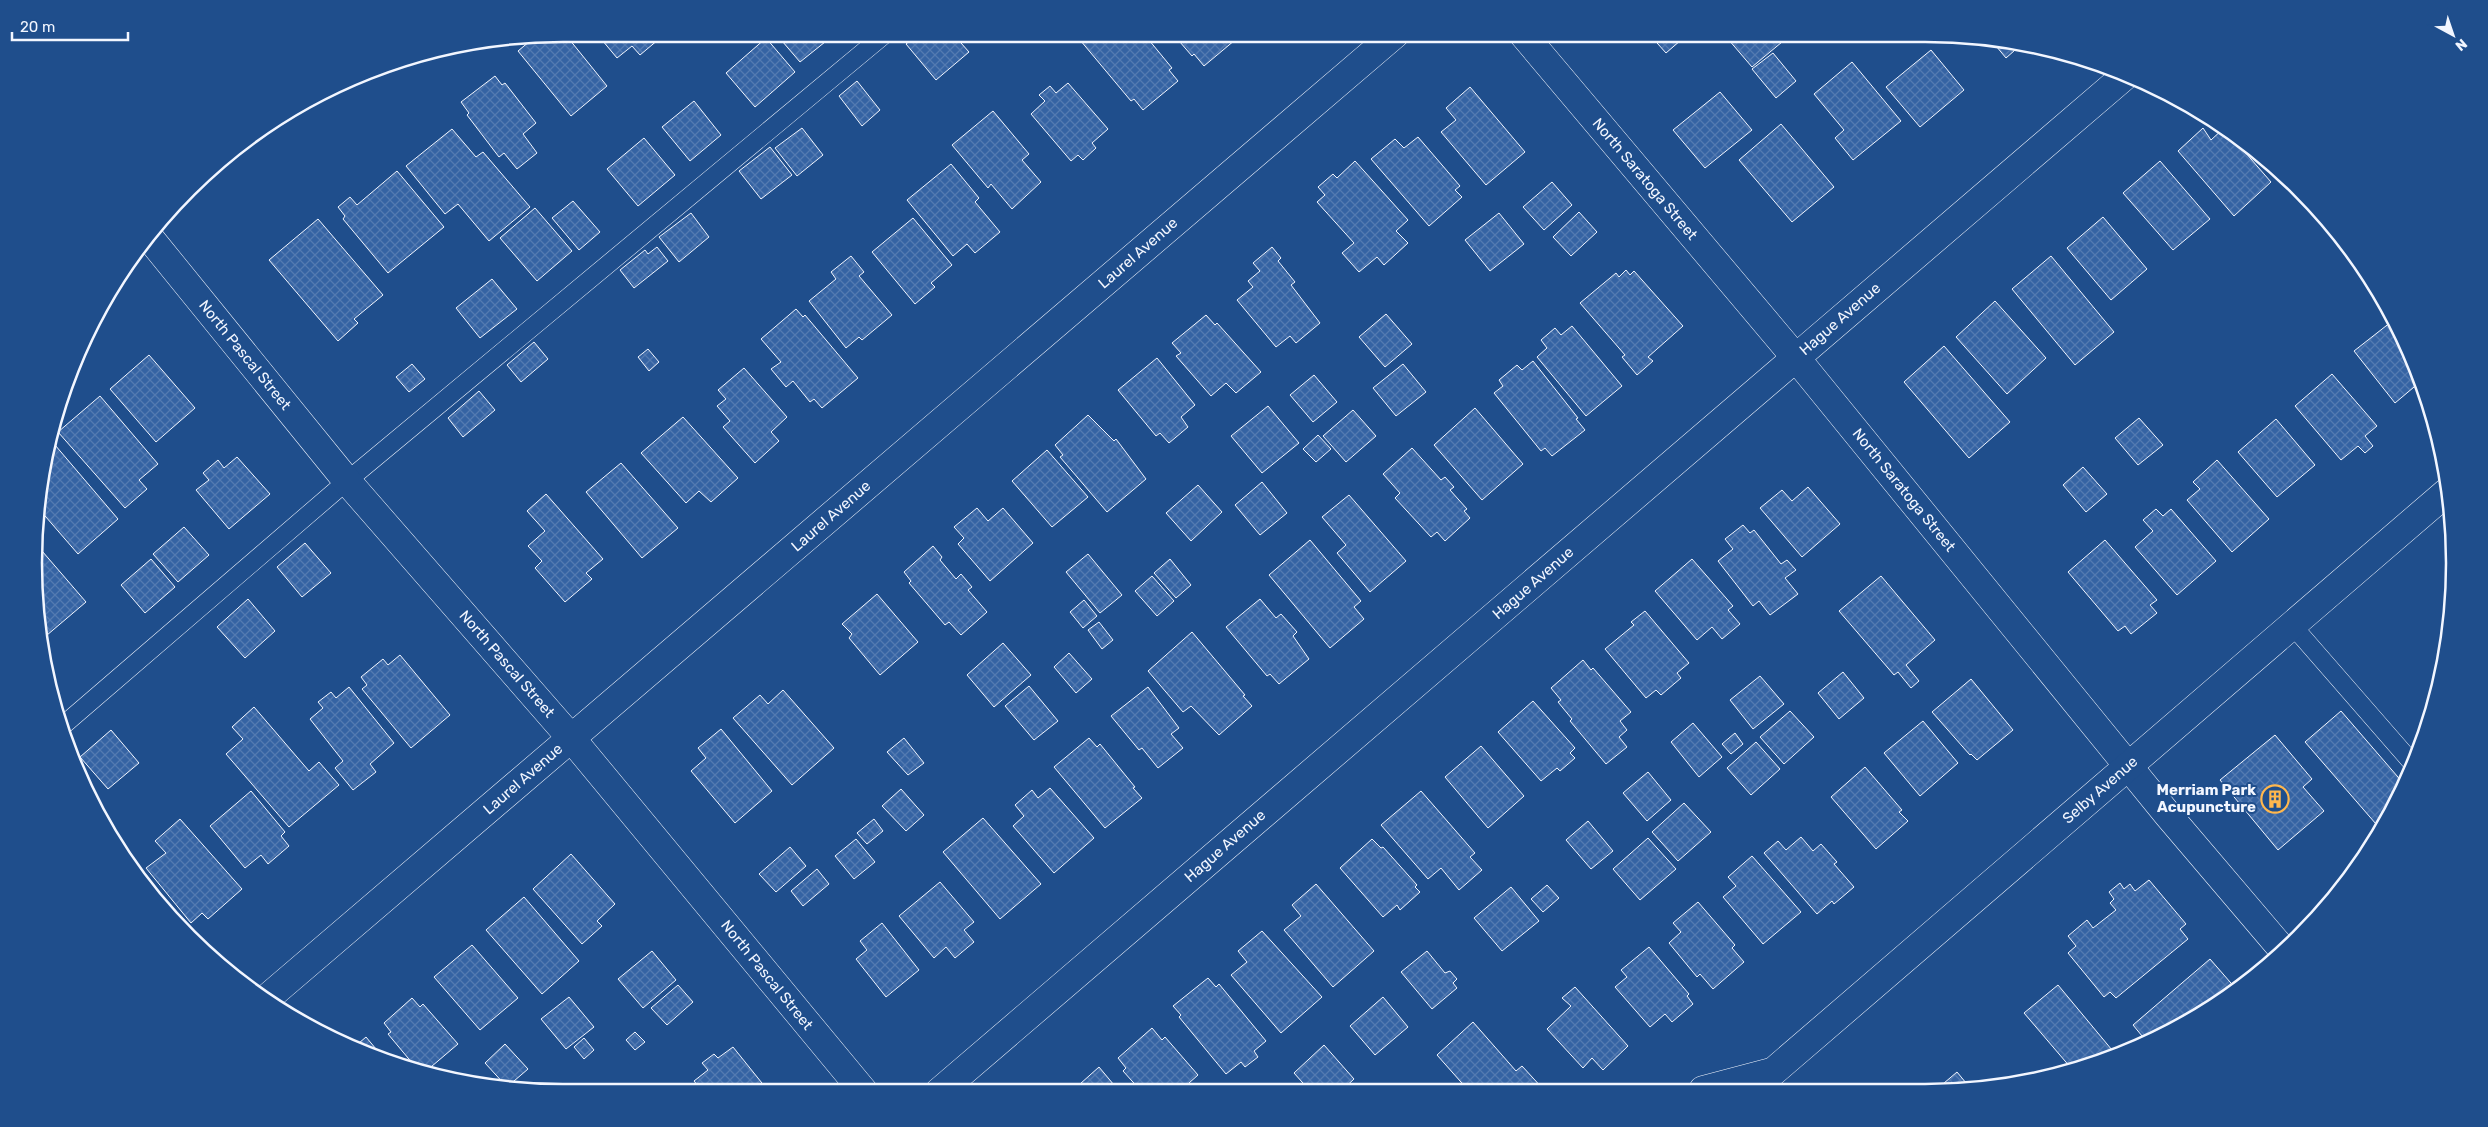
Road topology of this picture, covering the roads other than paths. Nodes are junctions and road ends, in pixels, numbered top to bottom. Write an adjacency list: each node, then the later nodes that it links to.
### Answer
1 (875, 42): 7 (lane)
2 (1386, 42): 11 (street, Laurel Avenue)
3 (1530, 42): 6 (street, North Saratoga Street)
4 (2120, 80): 6 (street, Hague Avenue)
5 (153, 242): 7 (street, North Pascal Street)
6 (1796, 358): 13 (street, North Saratoga Street); 18 (street, Hague Avenue)
7 (347, 481): 10 (lane); 11 (street, North Pascal Street)
8 (2441, 497): 9 (street, Selby Avenue)
9 (2292, 625): 12 (lane); 13 (street, Selby Avenue)
10 (67, 722)
11 (571, 738): 15 (street, Laurel Avenue); 17 (street, North Pascal Street)
12 (2408, 758)
13 (2128, 765): 14 (street, North Saratoga Street); 16 (street, Selby Avenue)
14 (2279, 945)
15 (271, 995)
16 (1773, 1071): 19 (street); 20 (street, Selby Avenue)
17 (857, 1084)
18 (948, 1084)
19 (1725, 1084)
20 (1759, 1084)

